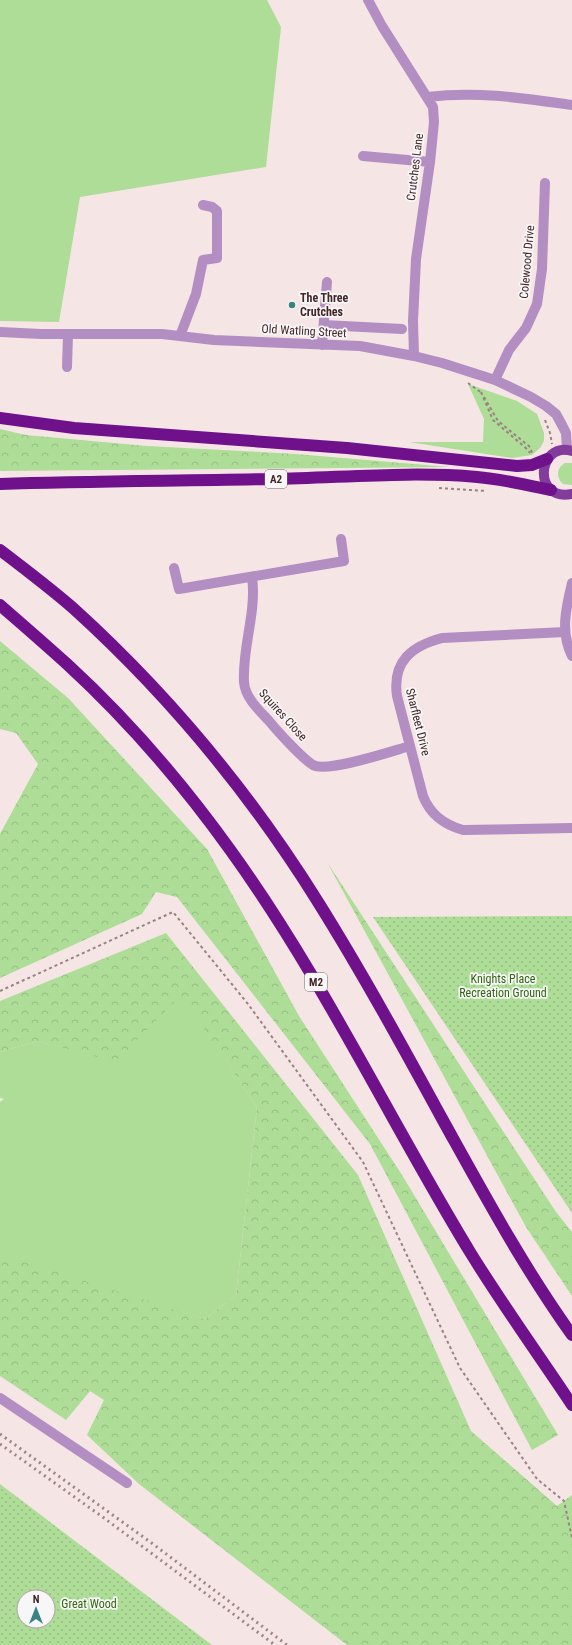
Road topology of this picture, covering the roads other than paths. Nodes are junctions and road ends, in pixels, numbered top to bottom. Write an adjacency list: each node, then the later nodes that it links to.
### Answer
1 (368, 0): 2 (street, Crutches Lane)
2 (427, 97): 3 (street); 5 (street, Crutches Lane)
3 (572, 105)
4 (364, 156): 5 (street)
5 (430, 162): 15 (street, Crutches Lane)
6 (545, 183): 17 (street, Colewood Drive)
7 (203, 205): 13 (street)
8 (328, 282): 9 (street)
9 (324, 325): 10 (street); 14 (street)
10 (402, 329)
11 (0, 332): 12 (street, Old Watling Street)
12 (68, 334): 13 (street, Old Watling Street); 16 (street)
13 (180, 336): 14 (street, Old Watling Street)
14 (322, 345): 15 (street, Old Watling Street)
15 (414, 356): 17 (street, Old Watling Street)
16 (67, 367)
17 (495, 380): 19 (street, Old Watling Street)
18 (0, 418): 20 (highway)
19 (570, 450): 20 (main road)
20 (547, 460): 22 (main road)
21 (0, 484): 22 (highway, A2)
22 (551, 490): 23 (main road)
23 (572, 494)
24 (341, 539): 27 (street)
25 (0, 550): 34 (highway)
26 (174, 568): 27 (street)
27 (252, 577): 32 (street, Squires Close)
28 (572, 583): 30 (street)
29 (0, 605): 36 (highway, M2)
30 (565, 632): 31 (street); 32 (street, Sharfleet Drive)
31 (572, 656)
32 (410, 746): 33 (street, Sharfleet Drive)
33 (572, 828)
34 (572, 1334)
35 (0, 1398): 37 (street)
36 (572, 1404)
37 (127, 1483)

